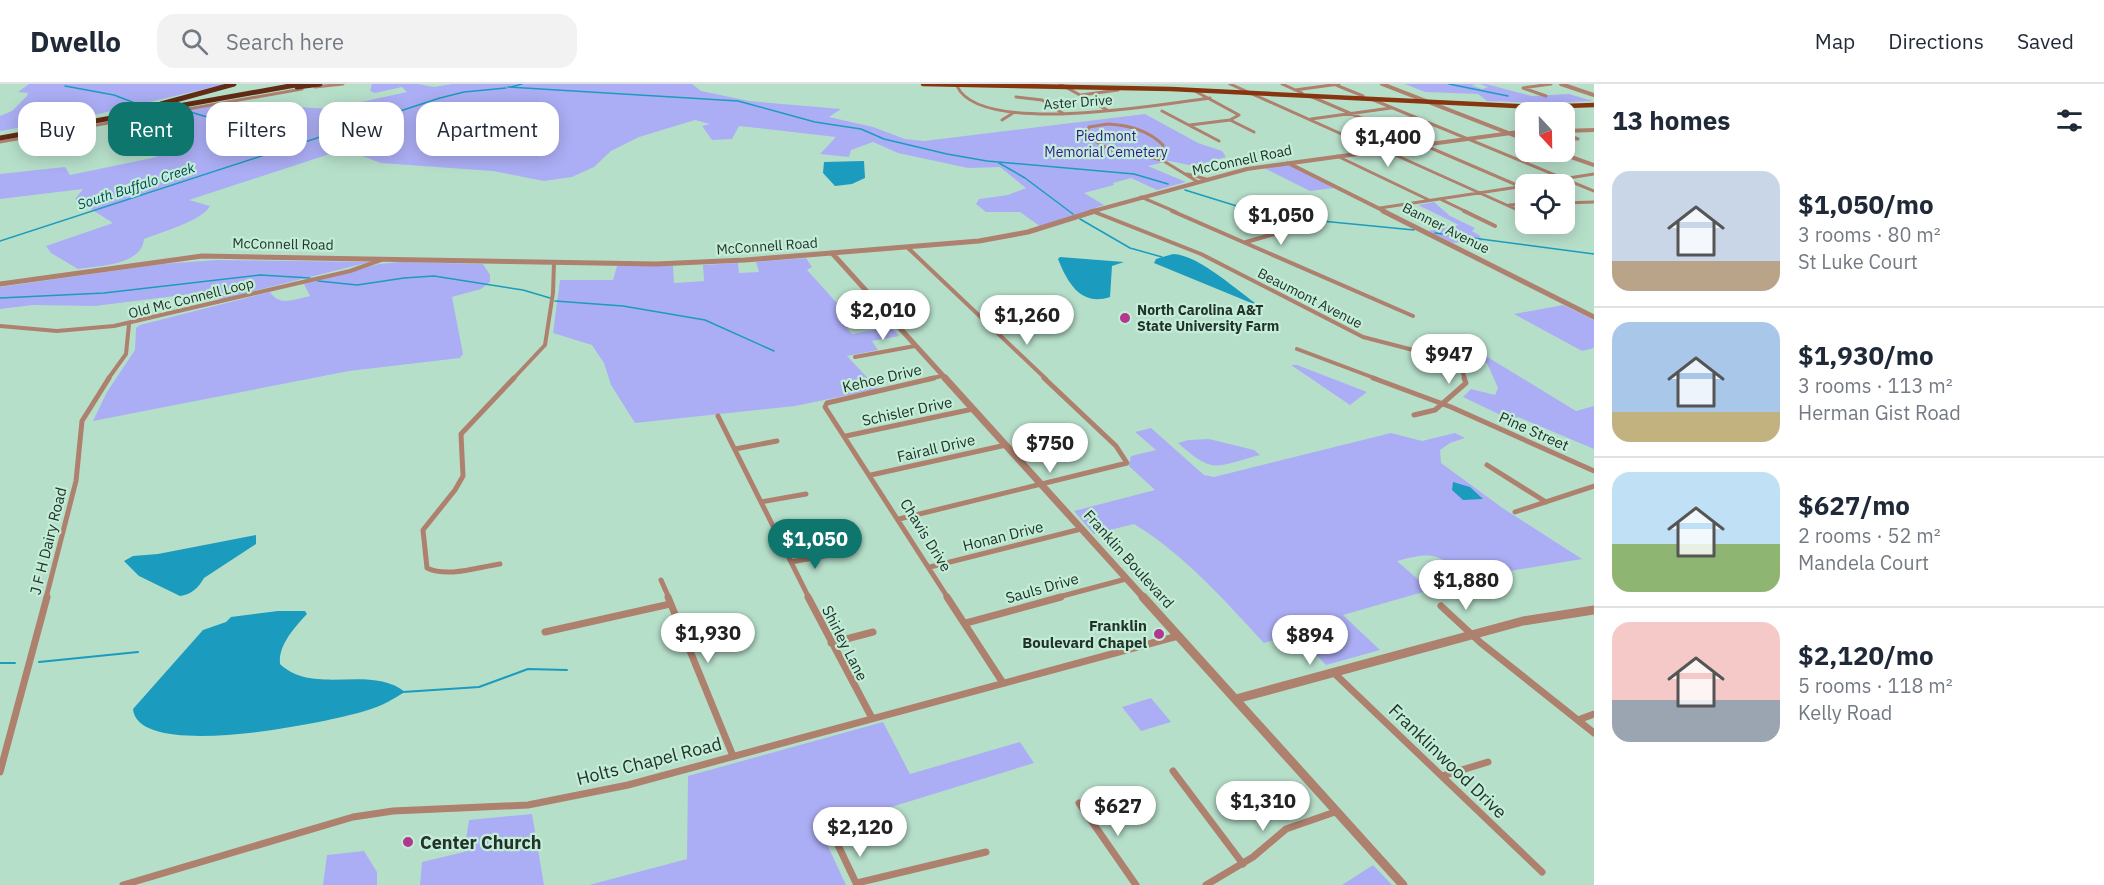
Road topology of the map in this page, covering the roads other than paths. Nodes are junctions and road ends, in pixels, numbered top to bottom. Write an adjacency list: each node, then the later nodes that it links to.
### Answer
1 (234, 84): 45 (highway)
2 (282, 84): 45 (highway)
3 (301, 84): 27 (highway)
4 (320, 84): 27 (highway)
5 (343, 84): 56 (street)
6 (923, 84): 16 (main road)
7 (998, 84): 8 (main road)
8 (1020, 84): 15 (main road); 16 (main road)
9 (1230, 84): 19 (street)
10 (1282, 84): 20 (street)
11 (1336, 84): 20 (street); 29 (street)
12 (1382, 84): 34 (street)
13 (1551, 84): 30 (street)
14 (1562, 84): 26 (street)
15 (1062, 85): 16 (main road); 18 (main road); 19 (main road); 25 (street)
16 (960, 86): 42 (street, Aster Drive)
17 (1118, 90): 25 (street)
18 (1192, 90): 21 (main road); 32 (street)
19 (1242, 90): 21 (main road); 22 (main road); 23 (street)
20 (1295, 90): 24 (street)
21 (1217, 91): 23 (main road)
22 (1276, 91): 23 (main road); 24 (main road)
23 (1250, 93): 28 (main road); 46 (street)
24 (1302, 93): 29 (main road)
25 (1080, 95): 40 (street)
26 (1594, 95)
27 (239, 96): 56 (highway)
28 (1310, 96): 33 (main road); 43 (street)
29 (1363, 96): 34 (main road)
30 (1546, 96)
31 (1016, 97): 44 (street)
32 (1210, 98): 40 (street, Aster Drive); 48 (street)
33 (1371, 99): 35 (main road); 39 (street)
34 (1418, 99): 35 (main road); 36 (main road); 37 (street)
35 (1390, 100): 37 (main road)
36 (1456, 100): 37 (main road); 38 (main road)
37 (1427, 102): 38 (main road); 54 (street)
38 (1594, 104)
39 (1392, 108): 43 (street); 57 (street)
40 (1108, 111): 44 (street, Aster Drive)
41 (1162, 111): 49 (street)
42 (1013, 113): 44 (street, Aster Drive); 47 (street)
43 (1352, 113): 46 (street); 59 (street)
44 (1064, 114)
45 (107, 115): 56 (highway)
46 (1309, 119): 60 (street)
47 (1002, 120)
48 (1230, 120): 49 (street); 52 (street)
49 (1190, 125): 58 (street)
50 (1594, 130): 51 (street)
51 (1575, 131)
52 (1254, 132)
53 (1515, 132): 54 (street, McConnell Road)
54 (1506, 133): 55 (street); 57 (street, McConnell Road)
55 (1515, 136)
56 (0, 138)
57 (1466, 138): 59 (street, McConnell Road); 67 (street)
58 (1219, 141)
59 (1421, 144): 60 (street, McConnell Road); 73 (street)
60 (1379, 149): 61 (street, McConnell Road); 76 (street)
61 (1336, 155): 64 (street, McConnell Road); 79 (street)
62 (1575, 158): 65 (street)
63 (1162, 160): 63 (street); 66 (street)
64 (1287, 162): 70 (street, McConnell Road); 84 (street, Banner Avenue)
65 (1594, 165)
66 (1183, 172): 70 (street); 71 (street)
67 (1553, 174)
68 (1594, 174): 69 (street)
69 (1575, 177)
70 (1206, 179): 71 (street, McConnell Road)
71 (1197, 182): 77 (street, McConnell Road)
72 (1575, 183): 75 (street)
73 (1515, 184)
74 (1515, 187): 76 (street)
75 (1594, 190)
76 (1480, 193): 78 (street); 82 (street)
77 (1141, 197): 86 (street, McConnell Road); 89 (street)
78 (1440, 199): 79 (street); 88 (street)
79 (1431, 200): 84 (street)
80 (1594, 202): 81 (street)
81 (1575, 203)
82 (1507, 205): 83 (street); 85 (street)
83 (1515, 205)
84 (1380, 208): 96 (street, Banner Avenue)
85 (1515, 209)
86 (1092, 212): 90 (street, McConnell Road); 105 (street, Beaumont Avenue)
87 (1302, 226): 89 (street)
88 (1495, 226)
89 (1245, 242): 95 (street)
90 (907, 247): 91 (street, McConnell Road); 119 (street)
91 (832, 253): 93 (street, McConnell Road); 97 (street, Franklin Boulevard)
92 (382, 259): 93 (street, McConnell Road); 94 (street, McConnell Road); 98 (street, Old Mc Connell Loop)
93 (554, 263): 129 (street)
94 (0, 284)
95 (1413, 316)
96 (1594, 317)
97 (890, 318): 100 (street); 102 (street, Franklin Boulevard)
98 (129, 324): 99 (street, Old Mc Connell Loop); 152 (street, J F H Dairy Road)
99 (0, 326)
100 (848, 326)
101 (1452, 342): 105 (street)
102 (915, 346): 104 (street); 106 (street, Franklin Boulevard)
103 (1297, 349): 108 (street, Pine Street)
104 (855, 357)
105 (1459, 358): 108 (street)
106 (942, 376): 107 (street, Kehoe Drive); 109 (street, Franklin Boulevard)
107 (827, 403): 112 (street, Chavis Drive)
108 (1444, 404): 110 (street); 117 (street, Pine Street)
109 (973, 409): 112 (street, Schisler Drive); 114 (street, Franklin Boulevard)
110 (1414, 415)
111 (718, 416): 115 (street, Shirley Lane)
112 (846, 436): 118 (street, Chavis Drive)
113 (777, 441): 115 (street)
114 (1006, 445): 118 (street, Fairall Drive); 119 (street, Franklin Boulevard)
115 (735, 449): 122 (street, Shirley Lane)
116 (1487, 465): 123 (street)
117 (1594, 471)
118 (871, 475): 125 (street, Chavis Drive)
119 (1043, 485): 125 (street); 126 (street, Franklin Boulevard)
120 (1594, 486): 123 (street)
121 (806, 494): 122 (street)
122 (761, 502): 128 (street, Shirley Lane)
123 (1546, 502): 124 (street)
124 (1515, 512)
125 (900, 519): 130 (street, Chavis Drive)
126 (1081, 529): 130 (street, Honan Drive); 131 (street, Franklin Boulevard)
127 (835, 554): 128 (street)
128 (791, 562): 141 (street, Shirley Lane)
129 (500, 564)
130 (930, 567): 136 (street, Chavis Drive)
131 (1126, 579): 136 (street, Sauls Drive); 140 (street, Franklin Boulevard)
132 (661, 580): 133 (street)
133 (670, 604): 137 (street); 149 (street)
134 (1441, 606): 139 (street)
135 (1594, 610): 139 (street)
136 (966, 623): 143 (street, Chavis Drive)
137 (545, 632)
138 (873, 632): 141 (street)
139 (1473, 634): 142 (street); 147 (street)
140 (1178, 636): 143 (street, Holts Chapel Road); 144 (street, Franklin Boulevard)
141 (831, 643): 146 (street, Shirley Lane)
142 (1334, 673): 144 (street); 153 (street, Franklinwood Drive)
143 (1002, 683): 146 (street, Holts Chapel Road)
144 (1236, 699): 155 (street, Franklin Boulevard)
145 (1594, 714): 147 (street)
146 (872, 718): 149 (street, Holts Chapel Road)
147 (1578, 720): 148 (street)
148 (1594, 733)
149 (733, 756): 161 (street, Holts Chapel Road)
150 (1488, 762): 153 (street)
151 (1173, 771): 158 (street)
152 (0, 772)
153 (1442, 776): 159 (street, Franklinwood Drive)
154 (1079, 803): 162 (street)
155 (1335, 812): 158 (street); 164 (street, Franklin Boulevard)
156 (836, 841): 160 (street)
157 (986, 852): 160 (street)
158 (1243, 864): 163 (street)
159 (1542, 872)
160 (857, 884)
161 (123, 885)
162 (1136, 885)
163 (1206, 885)
164 (1403, 885)

